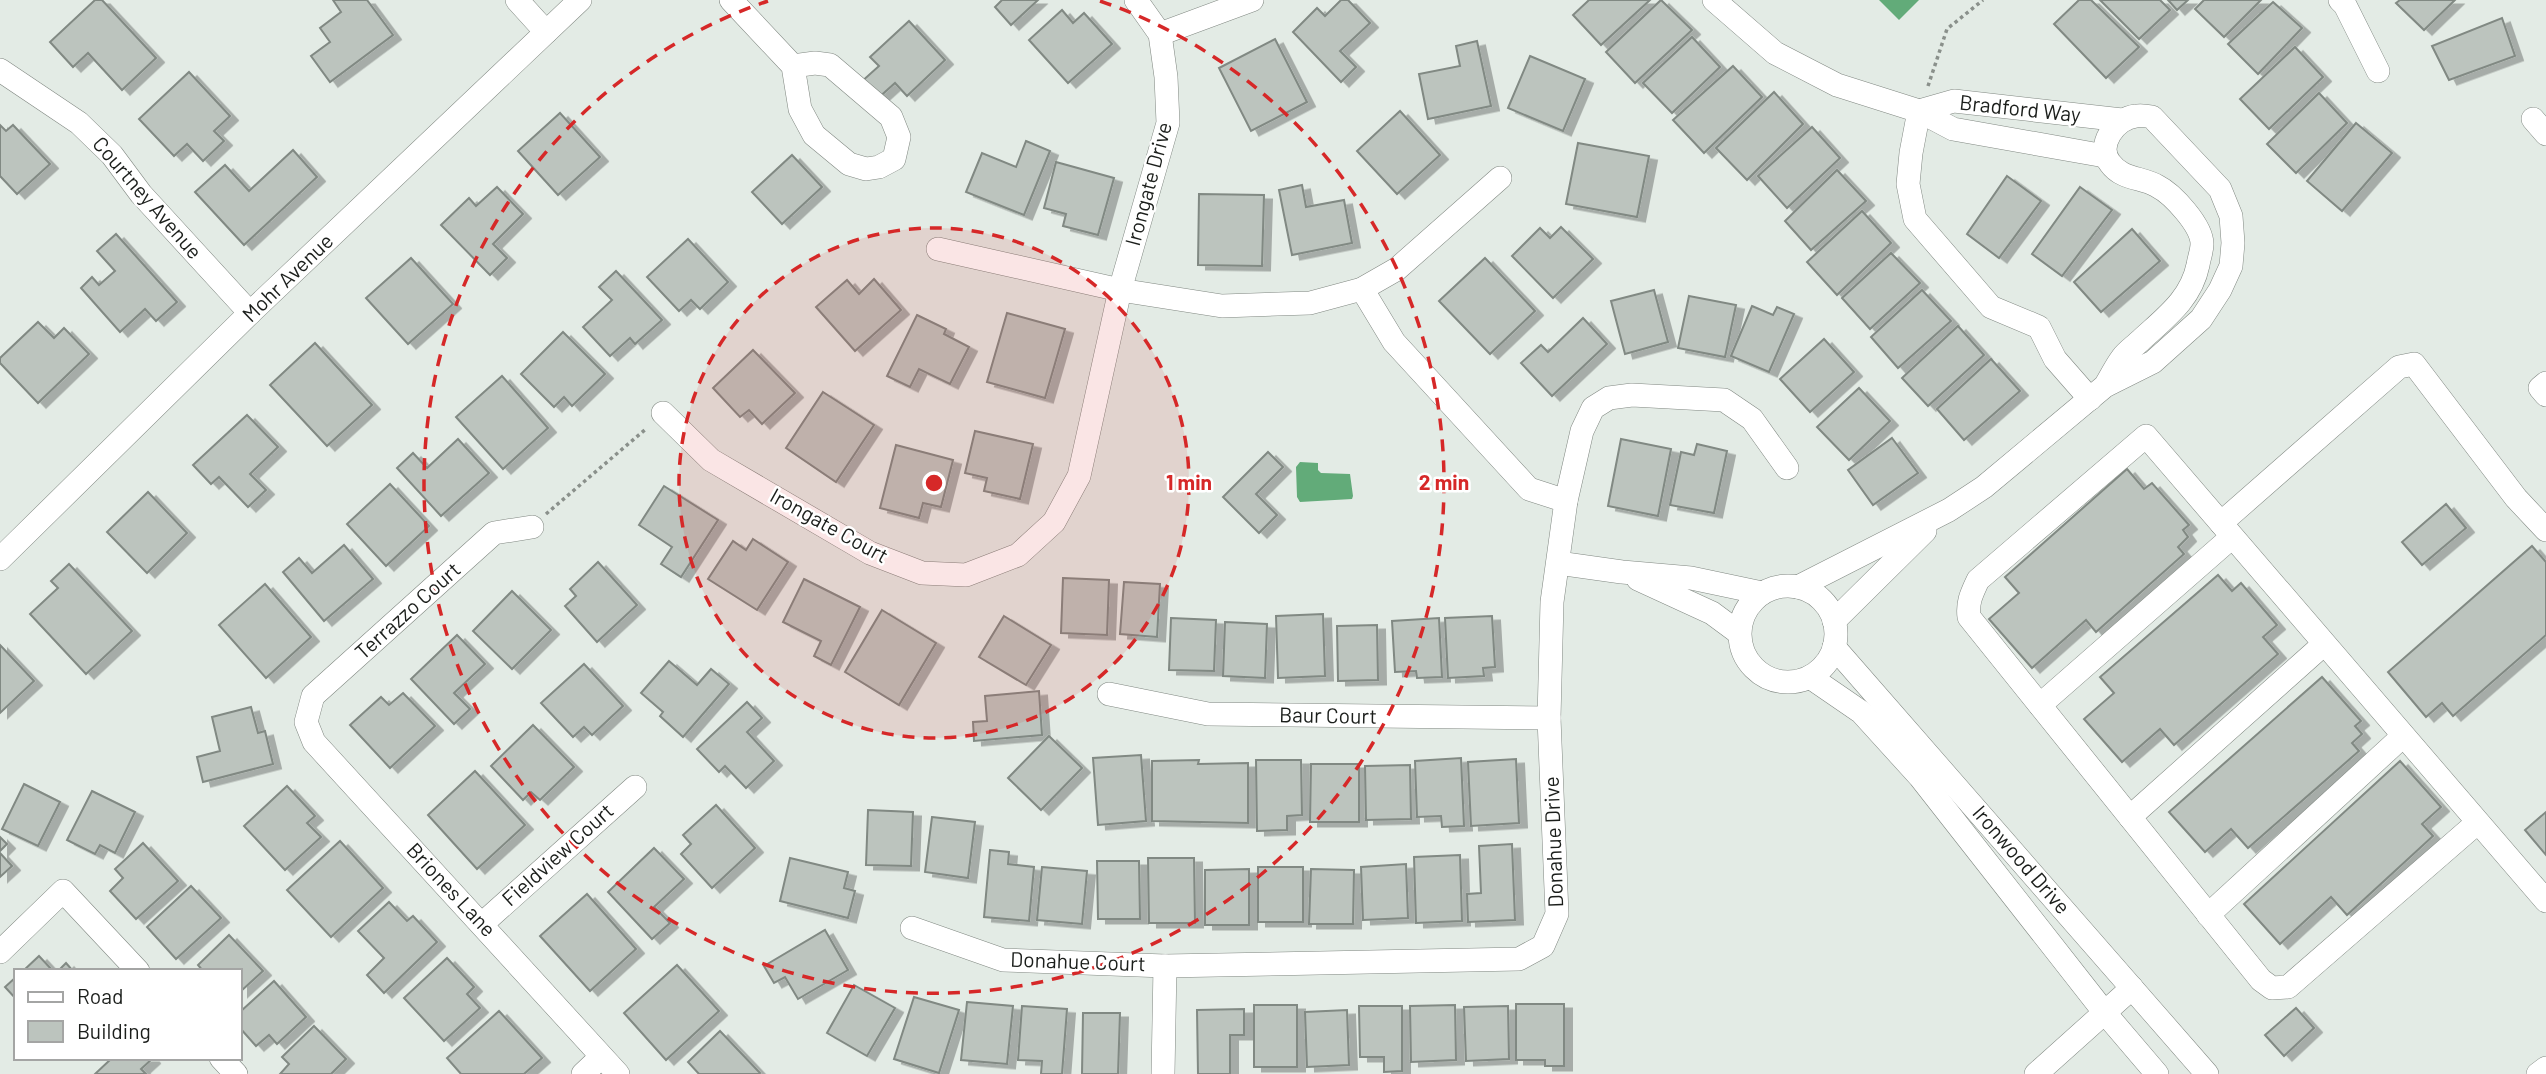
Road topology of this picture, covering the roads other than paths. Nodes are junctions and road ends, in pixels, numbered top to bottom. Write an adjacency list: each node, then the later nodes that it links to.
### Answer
1 (517, 0): 8 (street)
2 (580, 0): 8 (street, Mohr Avenue)
3 (731, 0): 10 (street)
4 (1136, 0): 9 (street, Irongate Drive)
5 (1252, 0): 9 (street)
6 (1714, 0): 13 (street, Bradford Way)
7 (2340, 0): 12 (street)
8 (546, 32): 20 (street, Mohr Avenue)
9 (1160, 34): 19 (street, Irongate Drive)
10 (793, 66): 10 (street)
11 (0, 70): 20 (street, Courtney Avenue)
12 (2378, 71)
13 (1919, 111): 14 (street, Bradford Way); 15 (street, Bradford Way); 22 (street)
14 (2122, 120): 15 (street, Bradford Way); 22 (street, Bradford Way)
15 (2105, 156): 22 (street, Bradford Way)
16 (1500, 178): 18 (street)
17 (938, 248): 19 (street)
18 (1362, 289): 19 (street); 26 (street)
19 (1120, 290): 24 (street, Irongate Court)
20 (250, 313): 31 (street, Mohr Avenue)
21 (2546, 383): 23 (street)
22 (2098, 392): 27 (street, Bradford Way)
23 (2546, 395)
24 (663, 413)
25 (1787, 468): 26 (street, Donahue Drive)
26 (1566, 501): 32 (street, Donahue Drive)
27 (1948, 510): 34 (street, Bradford Way); 36 (street, Bradford Way)
28 (531, 527): 44 (street, Terrazzo Court)
29 (2227, 530): 30 (street); 38 (street); 42 (street); 42 (street)
30 (2546, 530)
31 (0, 559)
32 (1558, 564): 33 (street); 43 (street, Donahue Drive)
33 (1622, 572): 35 (street); 37 (street)
34 (1798, 587): 35 (street); 36 (street)
35 (1762, 593): 37 (street)
36 (1834, 621): 39 (street)
37 (1739, 633): 40 (street)
38 (2325, 644): 45 (street); 47 (street)
39 (1834, 647): 40 (street); 56 (street, Ironwood Drive)
40 (1810, 677): 57 (street, Ironwood Drive)
41 (1109, 694): 43 (street, Baur Court)
42 (2040, 705): 47 (street)
43 (1549, 718): 54 (street, Donahue Drive)
44 (306, 722): 51 (street, Briones Lane)
45 (2403, 736): 48 (street); 50 (street)
46 (635, 787): 51 (street, Fieldview Court)
47 (2130, 817): 50 (street)
48 (2478, 822): 49 (street); 50 (street)
49 (2546, 901)
50 (2208, 915)
51 (482, 924): 58 (street, Briones Lane)
52 (912, 928): 54 (street, Donahue Court)
53 (0, 952): 55 (street)
54 (1165, 966): 63 (street)
55 (136, 969)
56 (2132, 988): 57 (street); 66 (street, Ironwood Drive)
57 (2105, 1013): 64 (street); 65 (street, Ironwood Drive)
58 (601, 1057): 61 (street); 62 (street, Briones Lane)
59 (223, 1060): 60 (street)
60 (236, 1074)
61 (583, 1074)
62 (618, 1074)
63 (1163, 1074)
64 (2036, 1074)
65 (2157, 1074)
66 (2207, 1074)

